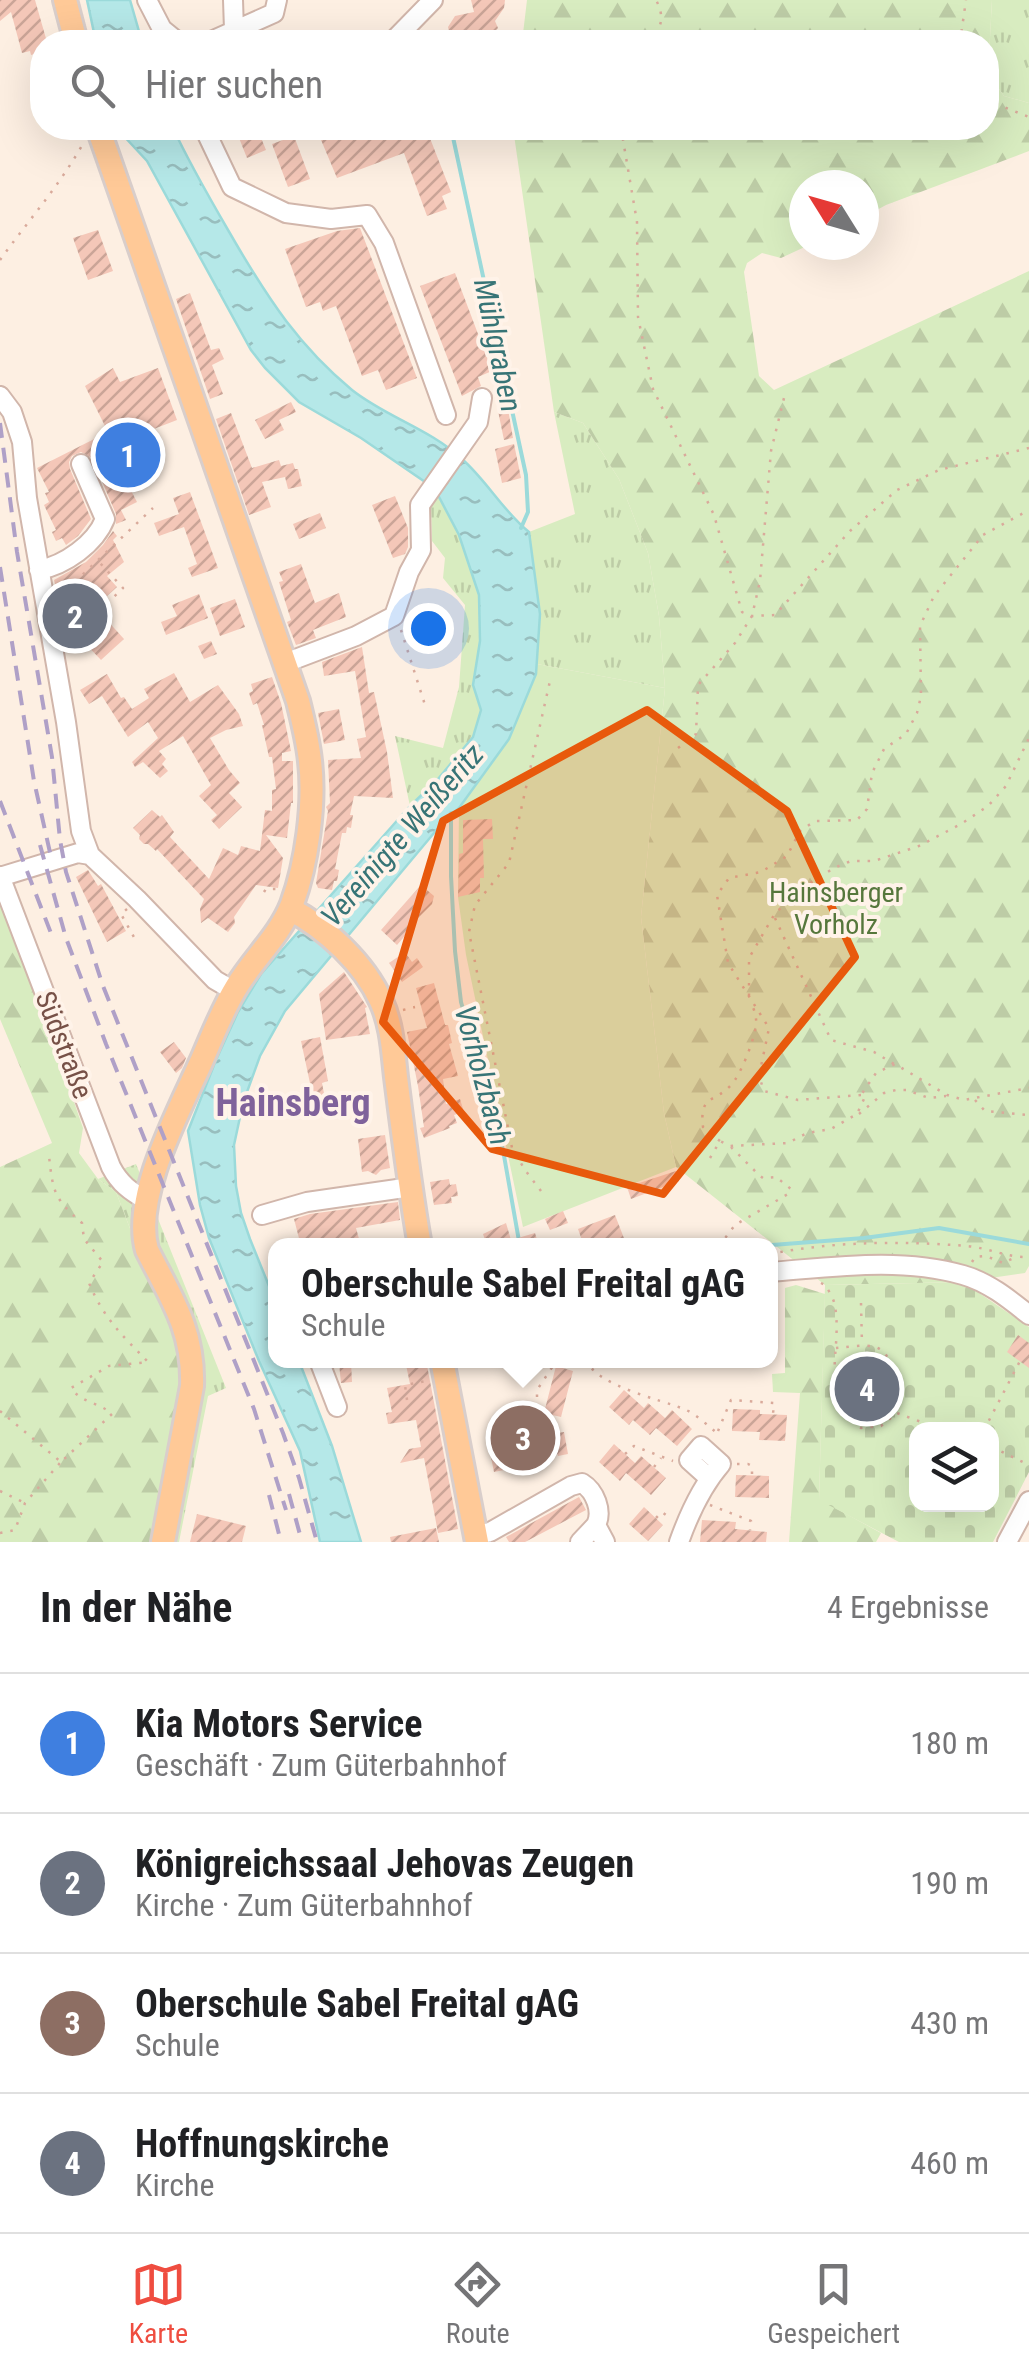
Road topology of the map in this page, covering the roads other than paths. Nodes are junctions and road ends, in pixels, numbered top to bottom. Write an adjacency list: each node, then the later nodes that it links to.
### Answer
1 (65, 0): 6 (main road)
2 (146, 0): 7 (street)
3 (233, 0): 8 (street)
4 (278, 0): 8 (street)
5 (434, 0): 9 (street)
6 (73, 30)
7 (163, 30)
8 (234, 30)
9 (404, 30)
10 (93, 140): 17 (main road)
11 (210, 140): 14 (street)
12 (0, 396): 16 (street)
13 (482, 398): 17 (street)
14 (446, 414)
15 (81, 464): 16 (street)
16 (39, 570): 18 (street)
17 (285, 663): 20 (main road)
18 (90, 855): 19 (street); 21 (street)
19 (0, 876): 23 (street, Südstraße)
20 (286, 899): 21 (main road); 22 (main road)
21 (234, 991): 23 (main road)
22 (410, 1187): 24 (street); 25 (main road)
23 (147, 1200): 35 (main road)
24 (262, 1215)
25 (419, 1238)
26 (778, 1271): 27 (street)
27 (1029, 1315)
28 (322, 1368): 30 (street)
29 (438, 1370): 34 (main road)
30 (337, 1406)
31 (709, 1478): 37 (street)
32 (1029, 1501): 38 (street)
33 (601, 1534): 34 (street); 36 (street)
34 (476, 1538)
35 (163, 1542)
36 (580, 1542)
37 (678, 1542)
38 (1006, 1542)

